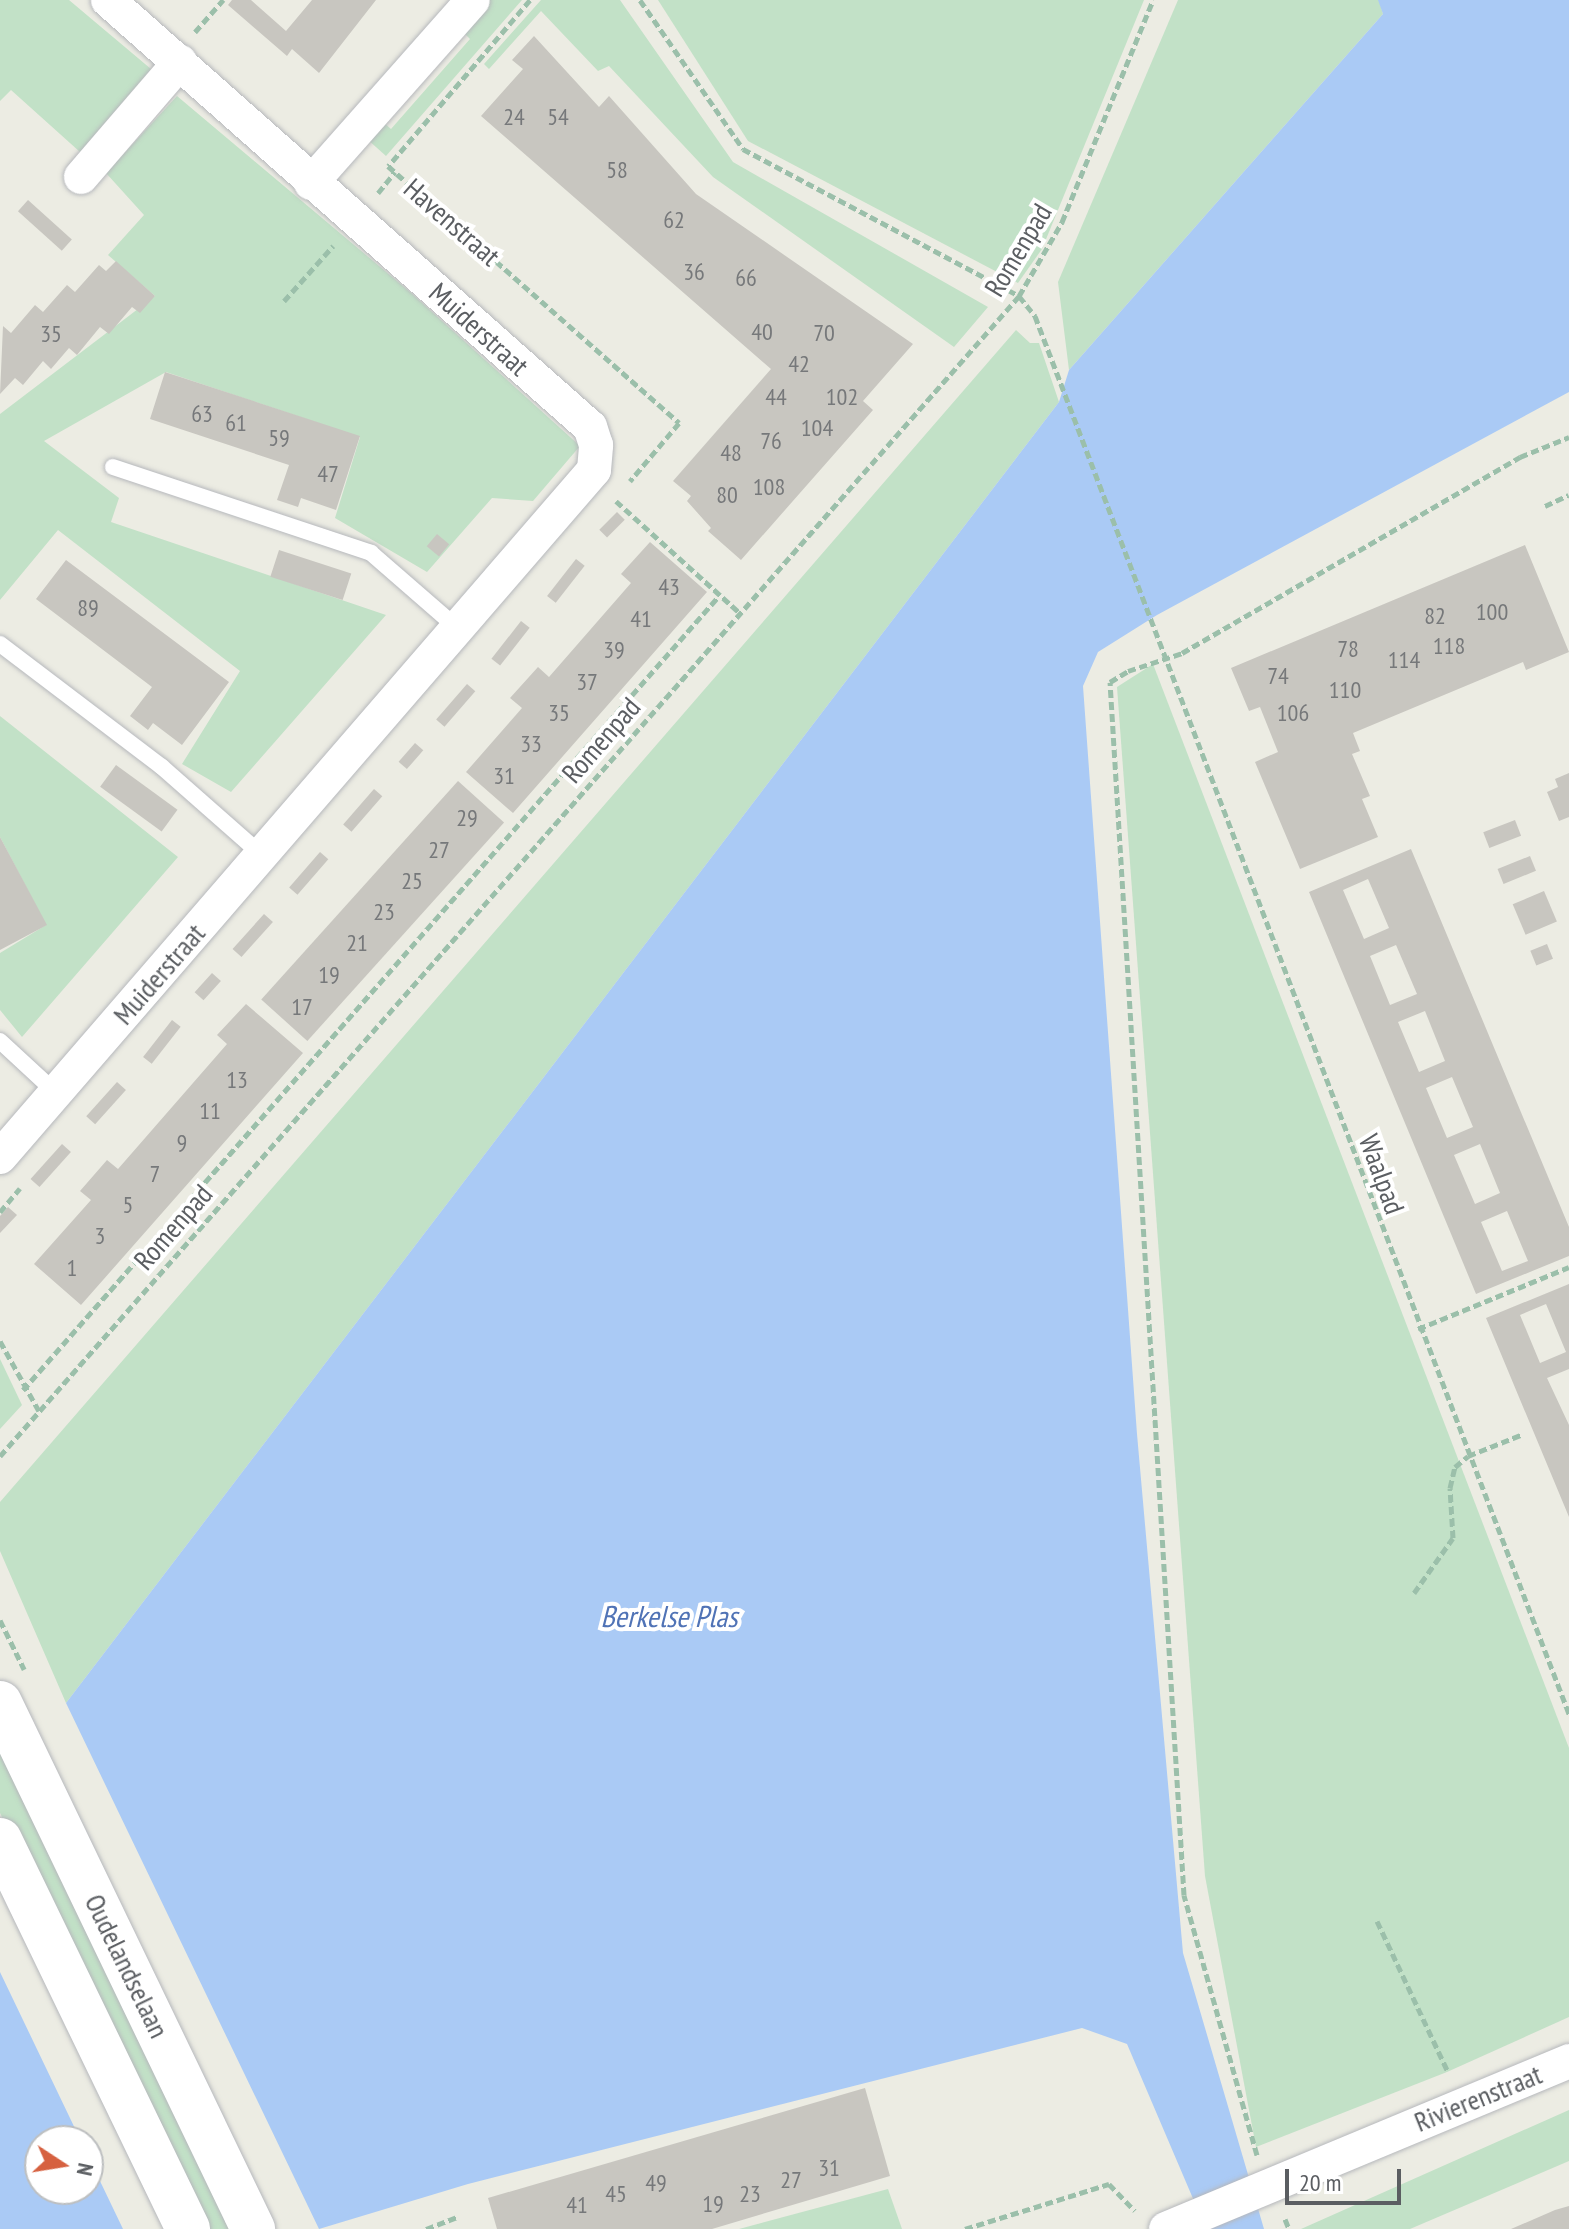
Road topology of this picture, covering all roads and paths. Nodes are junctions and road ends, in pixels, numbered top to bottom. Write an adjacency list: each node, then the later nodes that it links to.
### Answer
1 (108, 0): 6 (street, Muiderstraat)
2 (473, 0): 8 (street)
3 (530, 0): 10 (path, Havenstraat)
4 (640, 0): 9 (path)
5 (1153, 0): 9 (path, Romenpad)
6 (180, 62): 7 (street); 8 (street, Muiderstraat)
7 (81, 177)
8 (311, 183): 13 (street, Muiderstraat)
9 (1019, 296): 17 (path, Romenpad); 20 (path, Waalpad)
10 (679, 423)
11 (1569, 437): 20 (path)
12 (113, 467): 18 (lane)
13 (588, 476): 16 (path); 18 (street, Muiderstraat)
14 (1569, 495): 15 (path)
15 (1545, 506)
16 (718, 597): 17 (path); 28 (path)
17 (739, 612): 29 (path, Romenpad)
18 (456, 627): 21 (street, Muiderstraat)
19 (0, 644): 21 (lane)
20 (1167, 655): 26 (path, Waalpad); 40 (path)
21 (263, 856): 23 (street, Muiderstraat)
22 (0, 1041): 23 (lane)
23 (55, 1092): 24 (street, Muiderstraat)
24 (0, 1157)
25 (1569, 1267): 26 (path)
26 (1418, 1329): 32 (path, Waalpad)
27 (0, 1341): 28 (path)
28 (23, 1390): 29 (path)
29 (39, 1411): 31 (path, Romenpad)
30 (1523, 1434): 32 (path)
31 (0, 1456)
32 (1468, 1456): 33 (path); 35 (path, Waalpad)
33 (1414, 1593)
34 (0, 1703): 44 (street, Oudelandselaan)
35 (1569, 1714)
36 (0, 1840): 43 (street)
37 (1377, 1921): 39 (path)
38 (1569, 2061): 42 (street, Rivierenstraat)
39 (1448, 2072)
40 (1255, 2151)
41 (457, 2217): 45 (path)
42 (1154, 2223): 46 (path)
43 (188, 2229)
44 (253, 2229)
45 (426, 2229)
46 (965, 2229)

